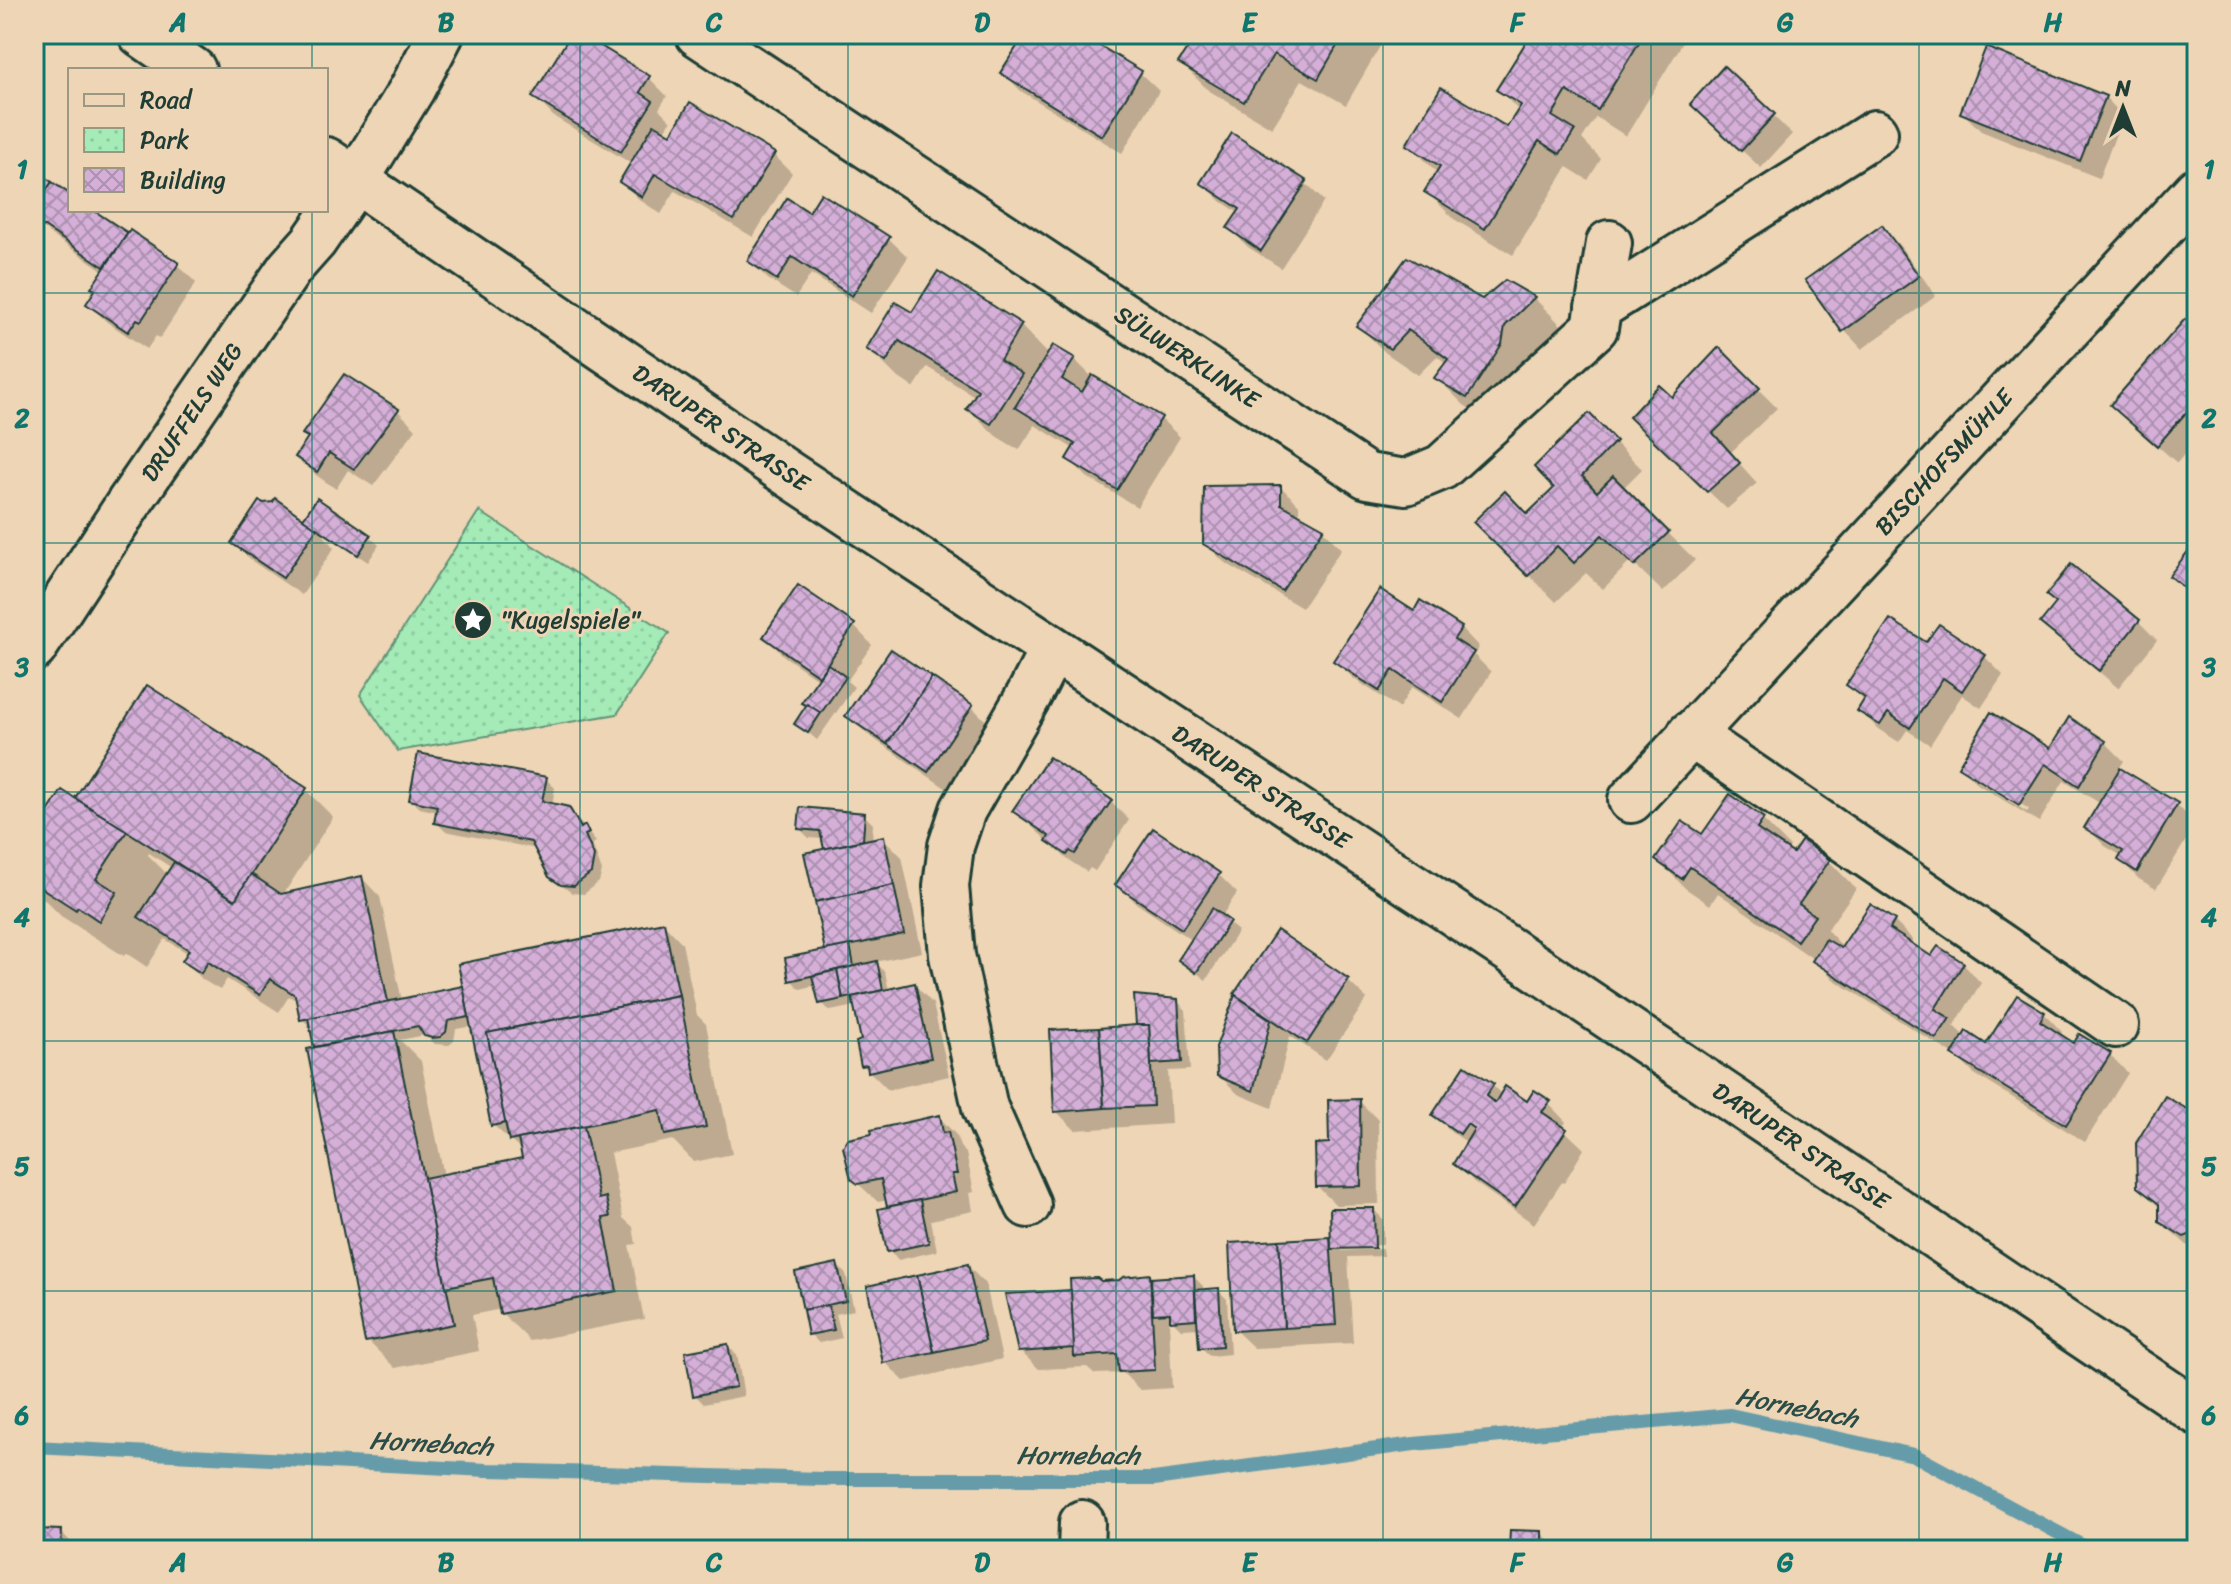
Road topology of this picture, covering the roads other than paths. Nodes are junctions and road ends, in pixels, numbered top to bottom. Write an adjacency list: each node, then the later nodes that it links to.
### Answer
1 (141, 34): 4 (street)
2 (441, 34): 6 (street, DRUFFELS WEG)
3 (698, 34): 11 (street, SÜLWERKLINKE)
4 (190, 68)
5 (1875, 133): 11 (street)
6 (341, 170): 8 (street, DRUFFELS WEG); 13 (street, DARUPER STRASSE)
7 (2197, 190): 14 (street, BISCHOFSMÜHLE)
8 (328, 193)
9 (318, 212): 12 (street, DRUFFELS WEG)
10 (1609, 243): 11 (street, SÜLWERKLINKE)
11 (1598, 308)
12 (34, 648)
13 (1052, 650): 17 (street); 18 (street, DARUPER STRASSE)
14 (1690, 734): 15 (street, BISCHOFSMÜHLE); 16 (street)
15 (1631, 800)
16 (2116, 1025)
17 (1028, 1205)
18 (2197, 1412)

